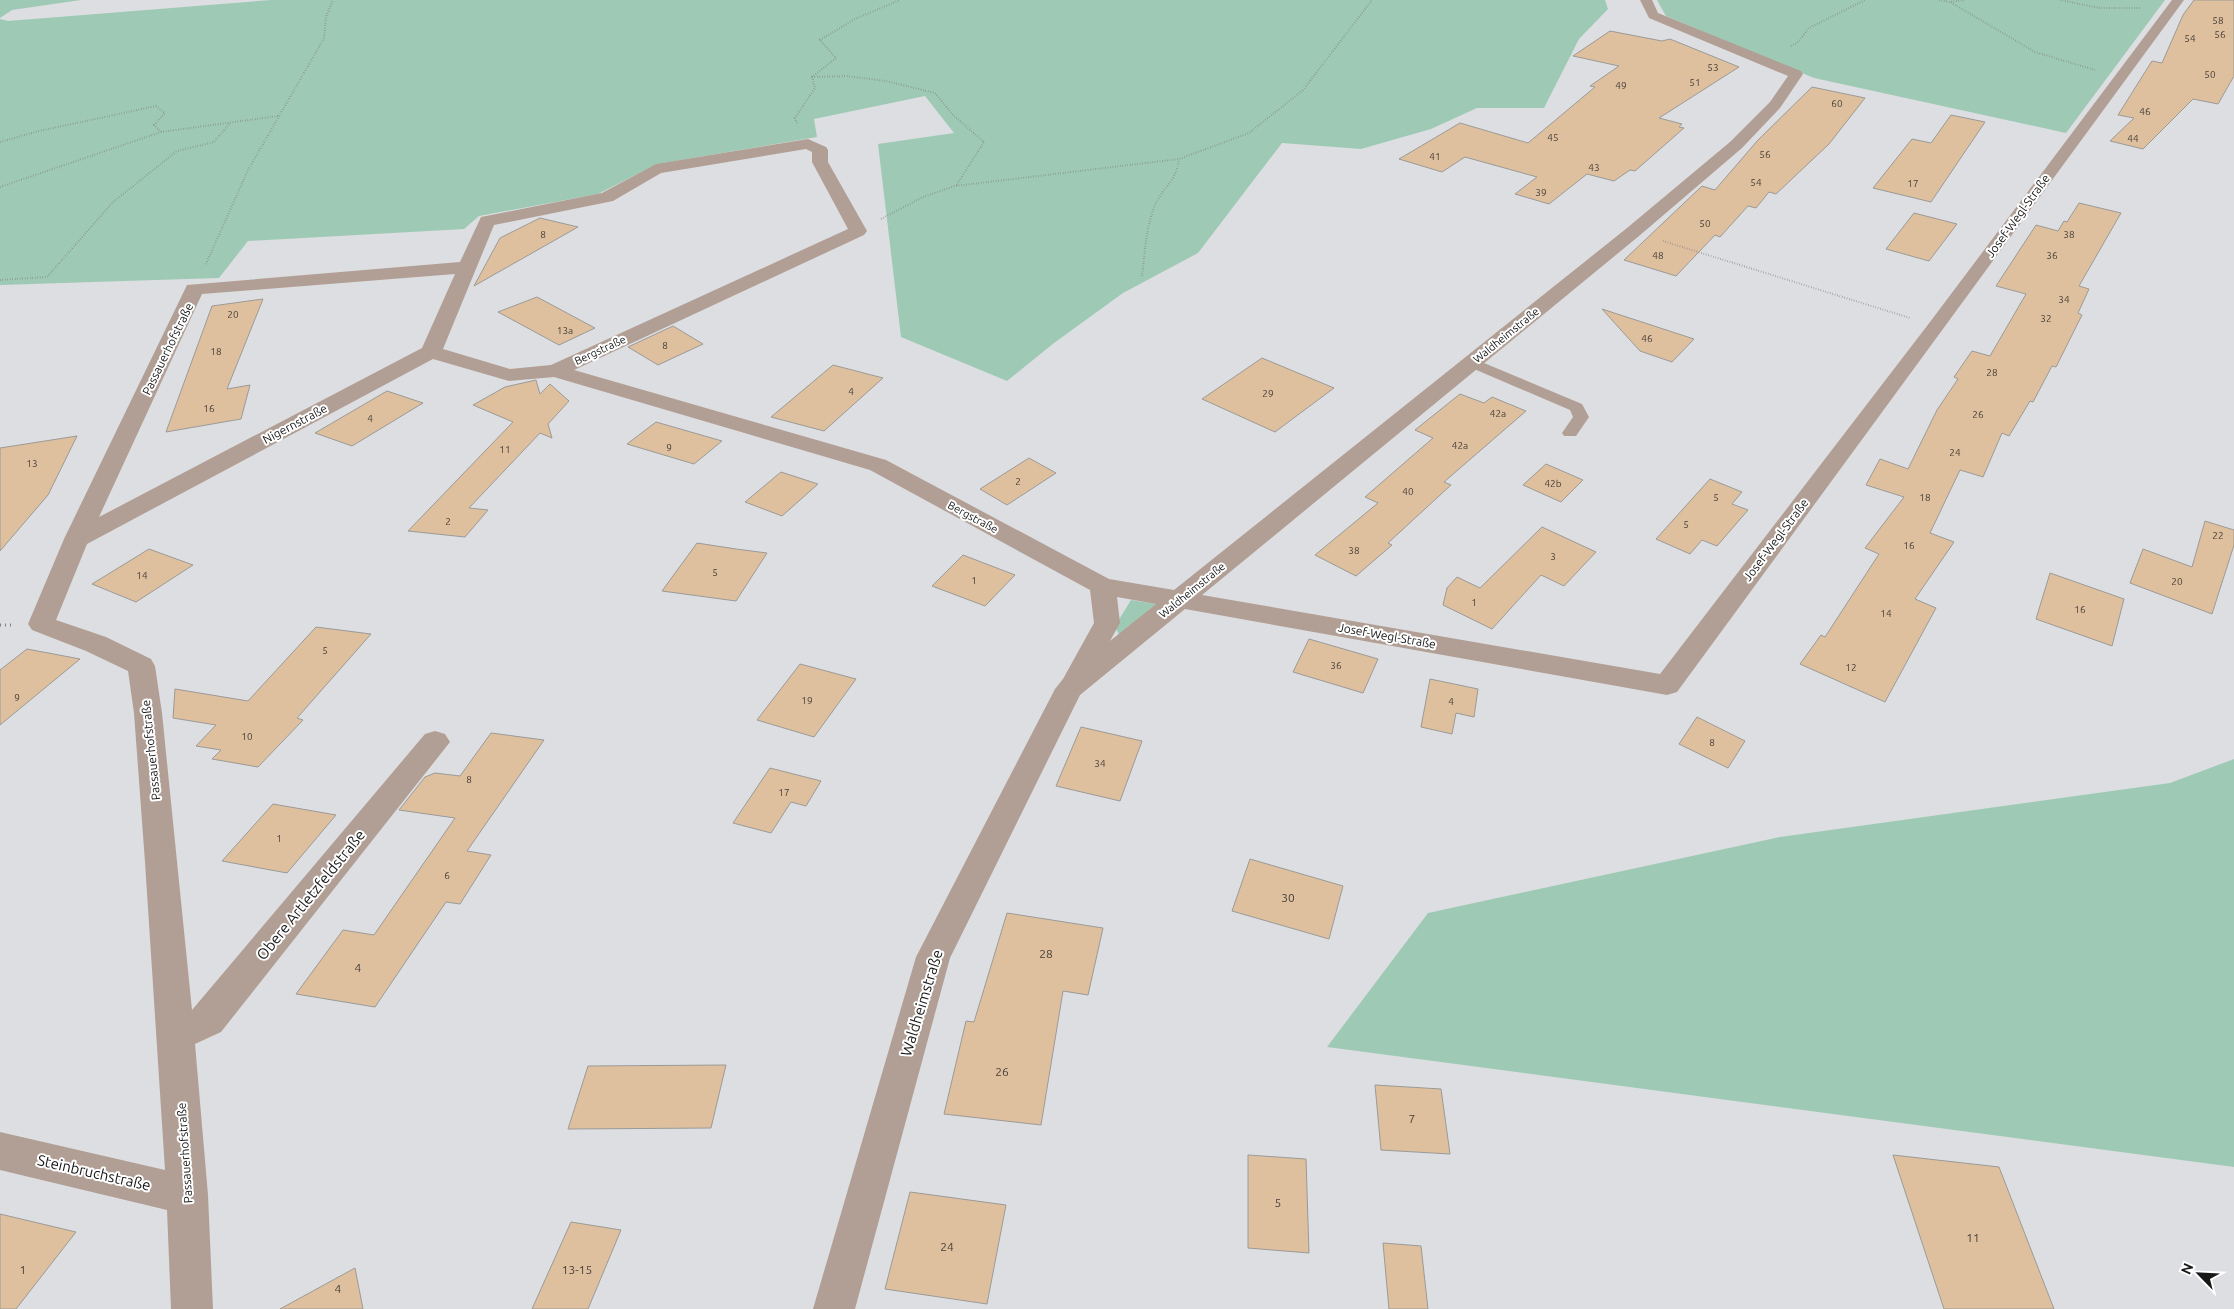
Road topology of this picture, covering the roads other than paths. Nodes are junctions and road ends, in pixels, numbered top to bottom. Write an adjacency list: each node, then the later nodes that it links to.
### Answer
1 (1646, 0): 5 (street, Waldheimstraße)
2 (2177, 1): 10 (street, Josef-Wegl-Straße)
3 (467, 267): 4 (street); 6 (street, Bergstraße); 8 (street, Passauerhofstraße)
4 (431, 352): 6 (street); 8 (street, Nigernstraße)
5 (1472, 363): 7 (lane); 10 (street, Waldheimstraße)
6 (555, 371): 9 (street, Bergstraße)
7 (1570, 433)
8 (76, 539): 13 (street, Passauerhofstraße)
9 (1102, 586): 10 (street, Bergstraße); 11 (street, Waldheimstraße)
10 (1181, 600): 11 (street, Waldheimstraße)
11 (1069, 689): 17 (street, Waldheimstraße)
12 (435, 742): 13 (street, Obere Artletzfeldstraße)
13 (177, 1035): 15 (street, Passauerhofstraße)
14 (0, 1151): 15 (street, Steinbruchstraße)
15 (188, 1195): 16 (street, Passauerhofstraße)
16 (192, 1309)
17 (834, 1309)

